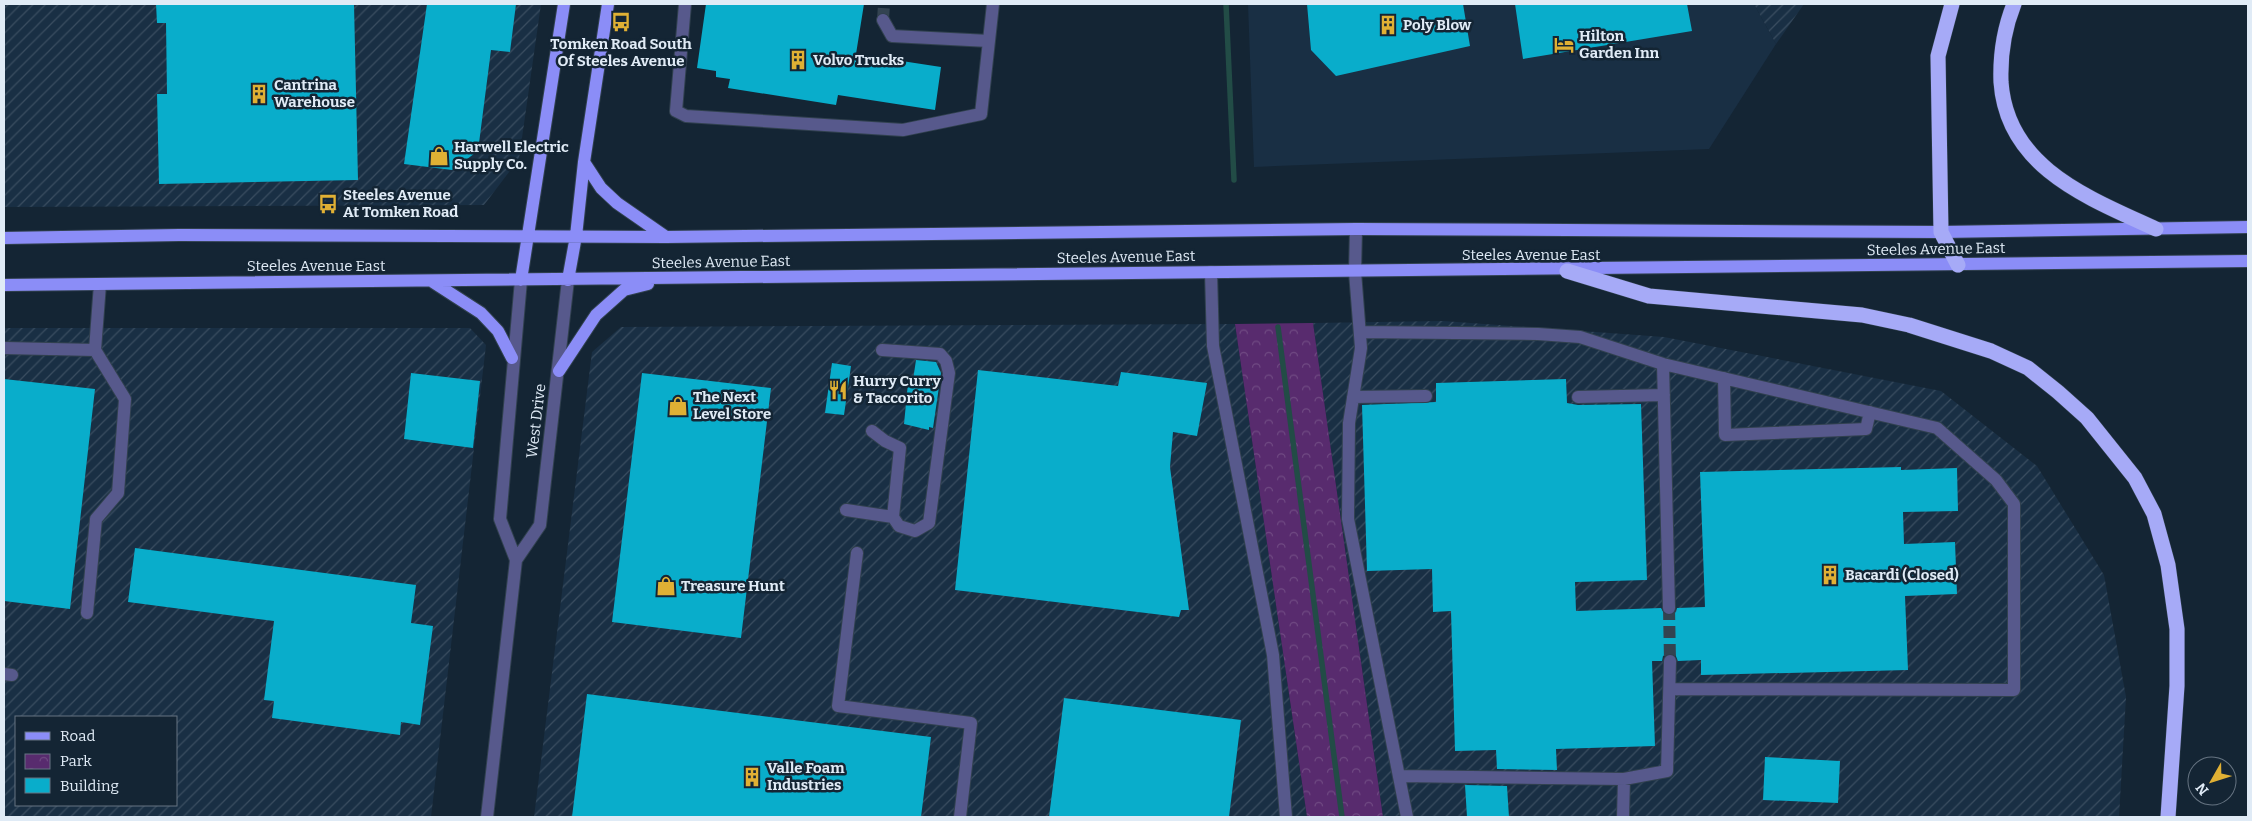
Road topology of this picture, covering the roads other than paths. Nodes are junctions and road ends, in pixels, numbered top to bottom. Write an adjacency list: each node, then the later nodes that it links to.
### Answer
1 (564, 4): 14 (main road)
2 (608, 4): 9 (main road)
3 (685, 4): 8 (street)
4 (992, 4): 8 (street)
5 (1952, 4): 13 (highway)
6 (2014, 4): 12 (highway)
7 (883, 20): 8 (street)
8 (988, 41)
9 (584, 162): 15 (main road); 16 (main road)
10 (2247, 227): 12 (main road, Steeles Avenue East)
11 (1356, 228): 13 (main road, Steeles Avenue East); 16 (main road, Steeles Avenue East); 22 (street)
12 (2156, 228): 13 (main road, Steeles Avenue East)
13 (1941, 232): 19 (highway)
14 (527, 236): 15 (main road, Steeles Avenue East); 17 (main road, Steeles Avenue East); 24 (main road)
15 (576, 236): 16 (main road, Steeles Avenue East); 25 (main road)
16 (666, 237)
17 (4, 238)
18 (2246, 261): 19 (main road, Steeles Avenue East)
19 (1958, 264): 20 (main road, Steeles Avenue East)
20 (1567, 271): 22 (main road, Steeles Avenue East); 58 (highway)
21 (1211, 272): 22 (main road, Steeles Avenue East); 23 (main road, Steeles Avenue East); 55 (street)
22 (1355, 272): 29 (street)
23 (666, 279): 25 (main road, Steeles Avenue East); 35 (main road)
24 (520, 280): 25 (main road, Steeles Avenue East); 26 (main road, Steeles Avenue East); 33 (street, West Drive)
25 (568, 280): 35 (street, West Drive)
26 (433, 282): 27 (main road, Steeles Avenue East); 33 (main road)
27 (100, 284): 28 (main road, Steeles Avenue East); 31 (street)
28 (4, 285)
29 (1360, 332): 34 (street); 39 (street)
30 (4, 348): 31 (street)
31 (95, 350): 48 (street)
32 (882, 350): 44 (street)
33 (512, 358): 46 (street, West Drive)
34 (1664, 364): 36 (street); 37 (street)
35 (558, 371): 46 (street, West Drive)
36 (1724, 378): 41 (street); 41 (street)
37 (1664, 395): 40 (street); 47 (street)
38 (1426, 396): 39 (street)
39 (1353, 397): 51 (street)
40 (1578, 397)
41 (1870, 412): 50 (street)
42 (872, 431): 44 (street)
43 (846, 510): 44 (street)
44 (894, 517)
45 (857, 553): 54 (street)
46 (516, 560): 53 (street, West Drive)
47 (1669, 608)
48 (86, 613)
49 (1670, 661): 50 (street)
50 (1670, 689): 52 (street)
51 (1399, 776): 52 (street); 56 (street)
52 (1624, 779): 57 (street)
53 (486, 817)
54 (960, 817)
55 (1286, 817)
56 (1408, 817)
57 (1623, 817)
58 (2168, 817)

